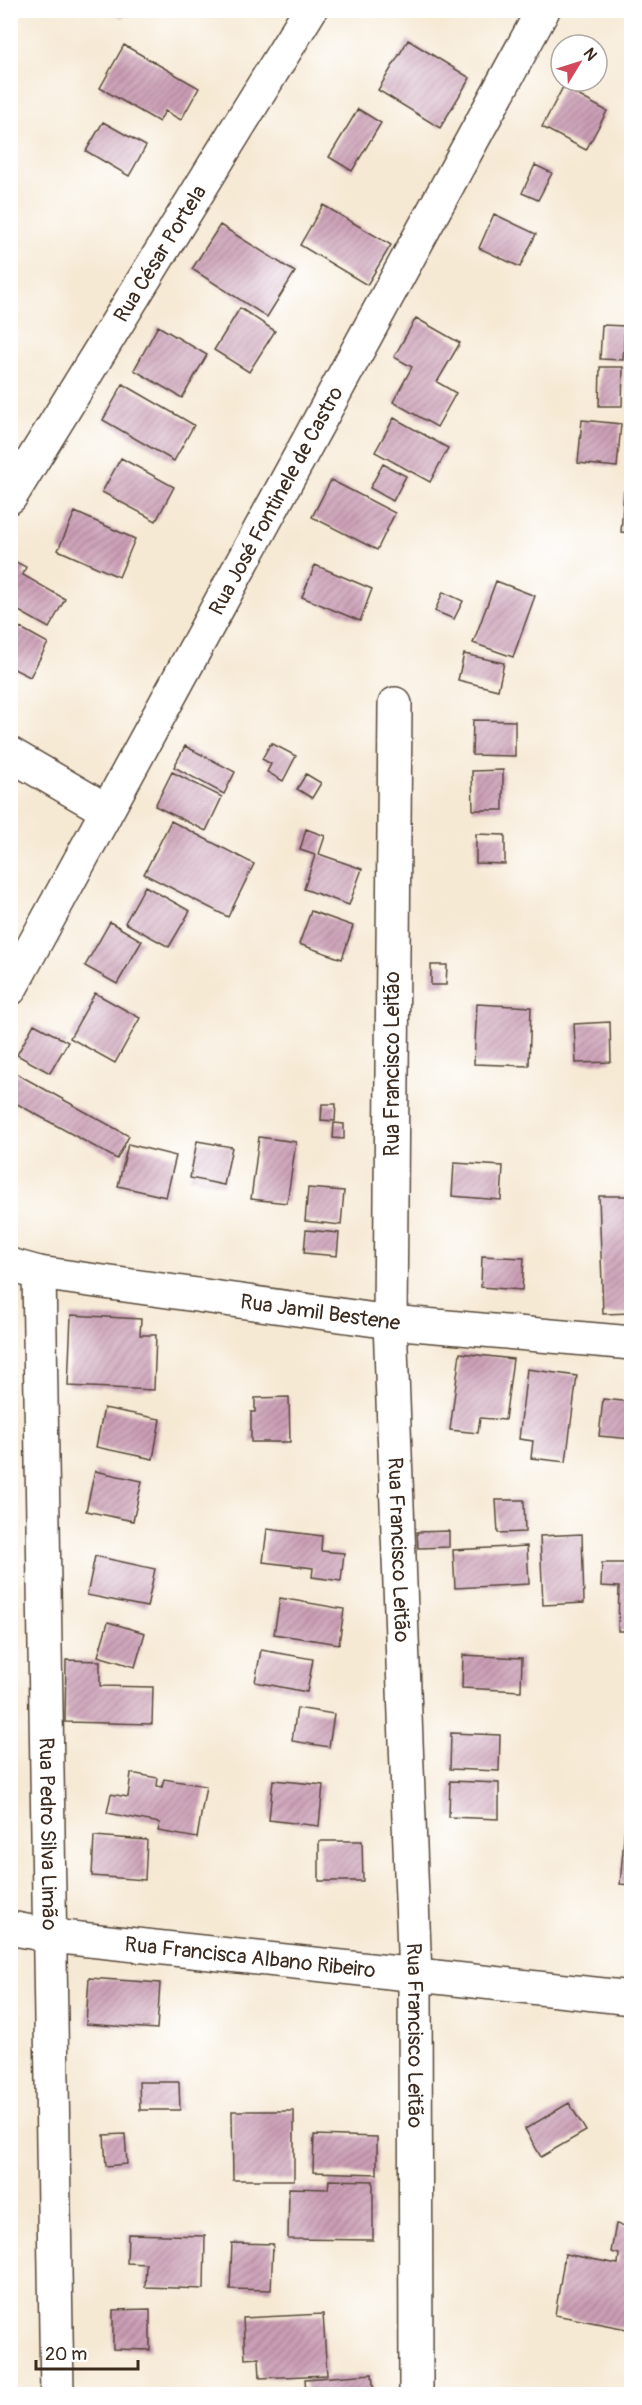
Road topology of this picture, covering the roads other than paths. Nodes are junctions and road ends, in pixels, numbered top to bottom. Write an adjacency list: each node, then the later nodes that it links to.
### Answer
1 (310, 10): 3 (street, Rua César Portela)
2 (543, 10): 6 (street, Rua José Fontinele de Castro)
3 (10, 497)
4 (394, 704): 9 (street, Rua Francisco Leitão)
5 (10, 753): 6 (street)
6 (106, 810): 7 (street, Rua José Fontinele de Castro)
7 (10, 989)
8 (25, 1269): 9 (street, Rua Jamil Bestene); 12 (street, Rua Pedro Silva Limão)
9 (390, 1322): 10 (street, Rua Jamil Bestene); 13 (street, Rua Francisco Leitão)
10 (632, 1343)
11 (10, 1928): 12 (street, Rua Francisca Albano Ribeiro)
12 (52, 1936): 13 (street, Rua Francisca Albano Ribeiro); 15 (street, Rua Pedro Silva Limão)
13 (415, 1977): 14 (street, Rua Francisca Albano Ribeiro); 16 (street, Rua Francisco Leitão)
14 (632, 1998)
15 (57, 2394)
16 (416, 2394)

